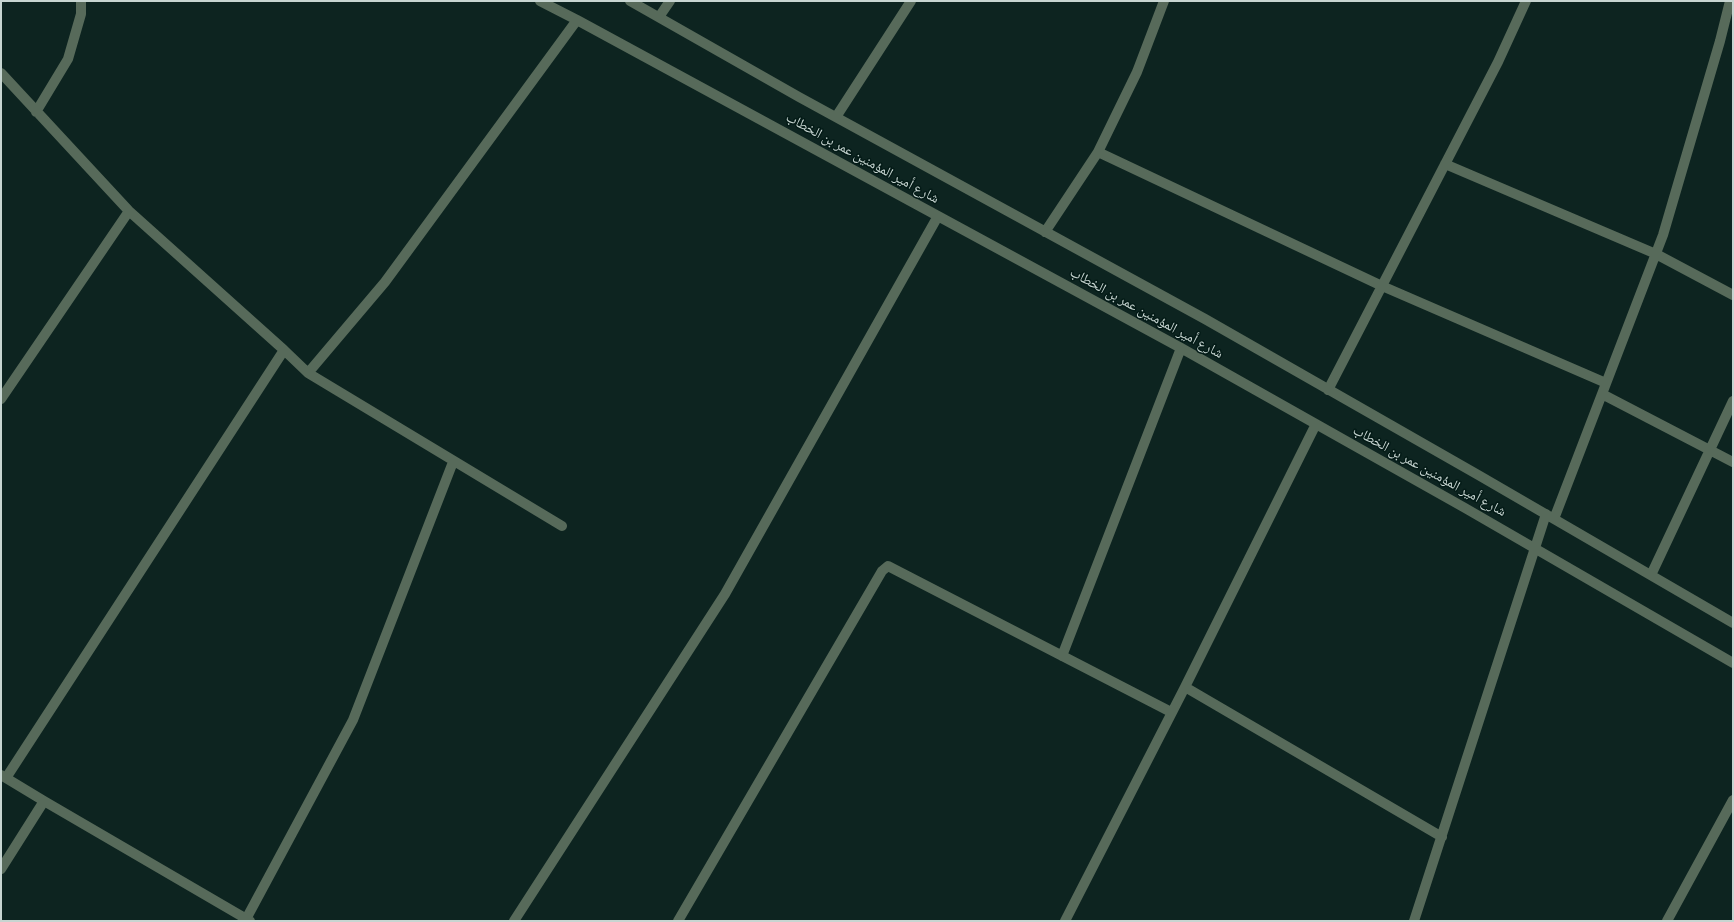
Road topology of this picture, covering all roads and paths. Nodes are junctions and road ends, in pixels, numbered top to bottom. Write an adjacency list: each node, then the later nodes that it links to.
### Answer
1 (81, 1): 12 (street)
2 (540, 1): 10 (street, شارع أمير المؤمنين عمر بن الخطاب)
3 (630, 1): 9 (street, شارع أمير المؤمنين عمر بن الخطاب)
4 (670, 1): 9 (street)
5 (911, 1): 13 (street)
6 (1164, 1): 14 (street)
7 (1526, 1): 15 (street)
8 (1730, 1): 19 (street)
9 (659, 17): 13 (street, شارع أمير المؤمنين عمر بن الخطاب)
10 (578, 20): 17 (street, شارع أمير المؤمنين عمر بن الخطاب); 24 (street)
11 (1, 73): 12 (street)
12 (36, 112): 16 (street)
13 (836, 117): 18 (street, شارع أمير المؤمنين عمر بن الخطاب)
14 (1098, 152): 18 (street); 20 (street)
15 (1445, 164): 19 (street); 20 (street)
16 (129, 211): 23 (street); 28 (street)
17 (938, 216): 22 (street, شارع أمير المؤمنين عمر بن الخطاب); 49 (street)
18 (1045, 232): 26 (street, شارع أمير المؤمنين عمر بن الخطاب)
19 (1656, 254): 21 (street); 25 (street)
20 (1382, 286): 25 (street); 26 (street)
21 (1733, 295)
22 (1181, 348): 30 (street, شارع أمير المؤمنين عمر بن الخطاب); 39 (street)
23 (284, 350): 24 (street); 43 (street)
24 (308, 373): 32 (street)
25 (1606, 383): 27 (street)
26 (1328, 390): 34 (street, شارع أمير المؤمنين عمر بن الخطاب)
27 (1602, 394): 31 (street); 34 (street)
28 (1, 399)
29 (1733, 401): 31 (street)
30 (1316, 424): 36 (street, شارع أمير المؤمنين عمر بن الخطاب); 41 (street)
31 (1710, 450): 33 (street); 37 (street)
32 (453, 462): 35 (street); 48 (street)
33 (1733, 462)
34 (1550, 517): 36 (street); 37 (street, شارع أمير المؤمنين عمر بن الخطاب)
35 (562, 526)
36 (1534, 548): 40 (street, شارع أمير المؤمنين عمر بن الخطاب); 46 (street)
37 (1651, 575): 38 (street, شارع أمير المؤمنين عمر بن الخطاب)
38 (1733, 623)
39 (1062, 656): 42 (street); 50 (street)
40 (1733, 663)
41 (1185, 687): 42 (street); 46 (street)
42 (1171, 712): 51 (street)
43 (4, 776): 45 (street)
44 (1733, 800): 53 (street)
45 (44, 801): 47 (street); 48 (street)
46 (1442, 837): 52 (street)
47 (1, 869)
48 (247, 920)
49 (514, 921)
50 (678, 921)
51 (1065, 921)
52 (1414, 921)
53 (1667, 921)

